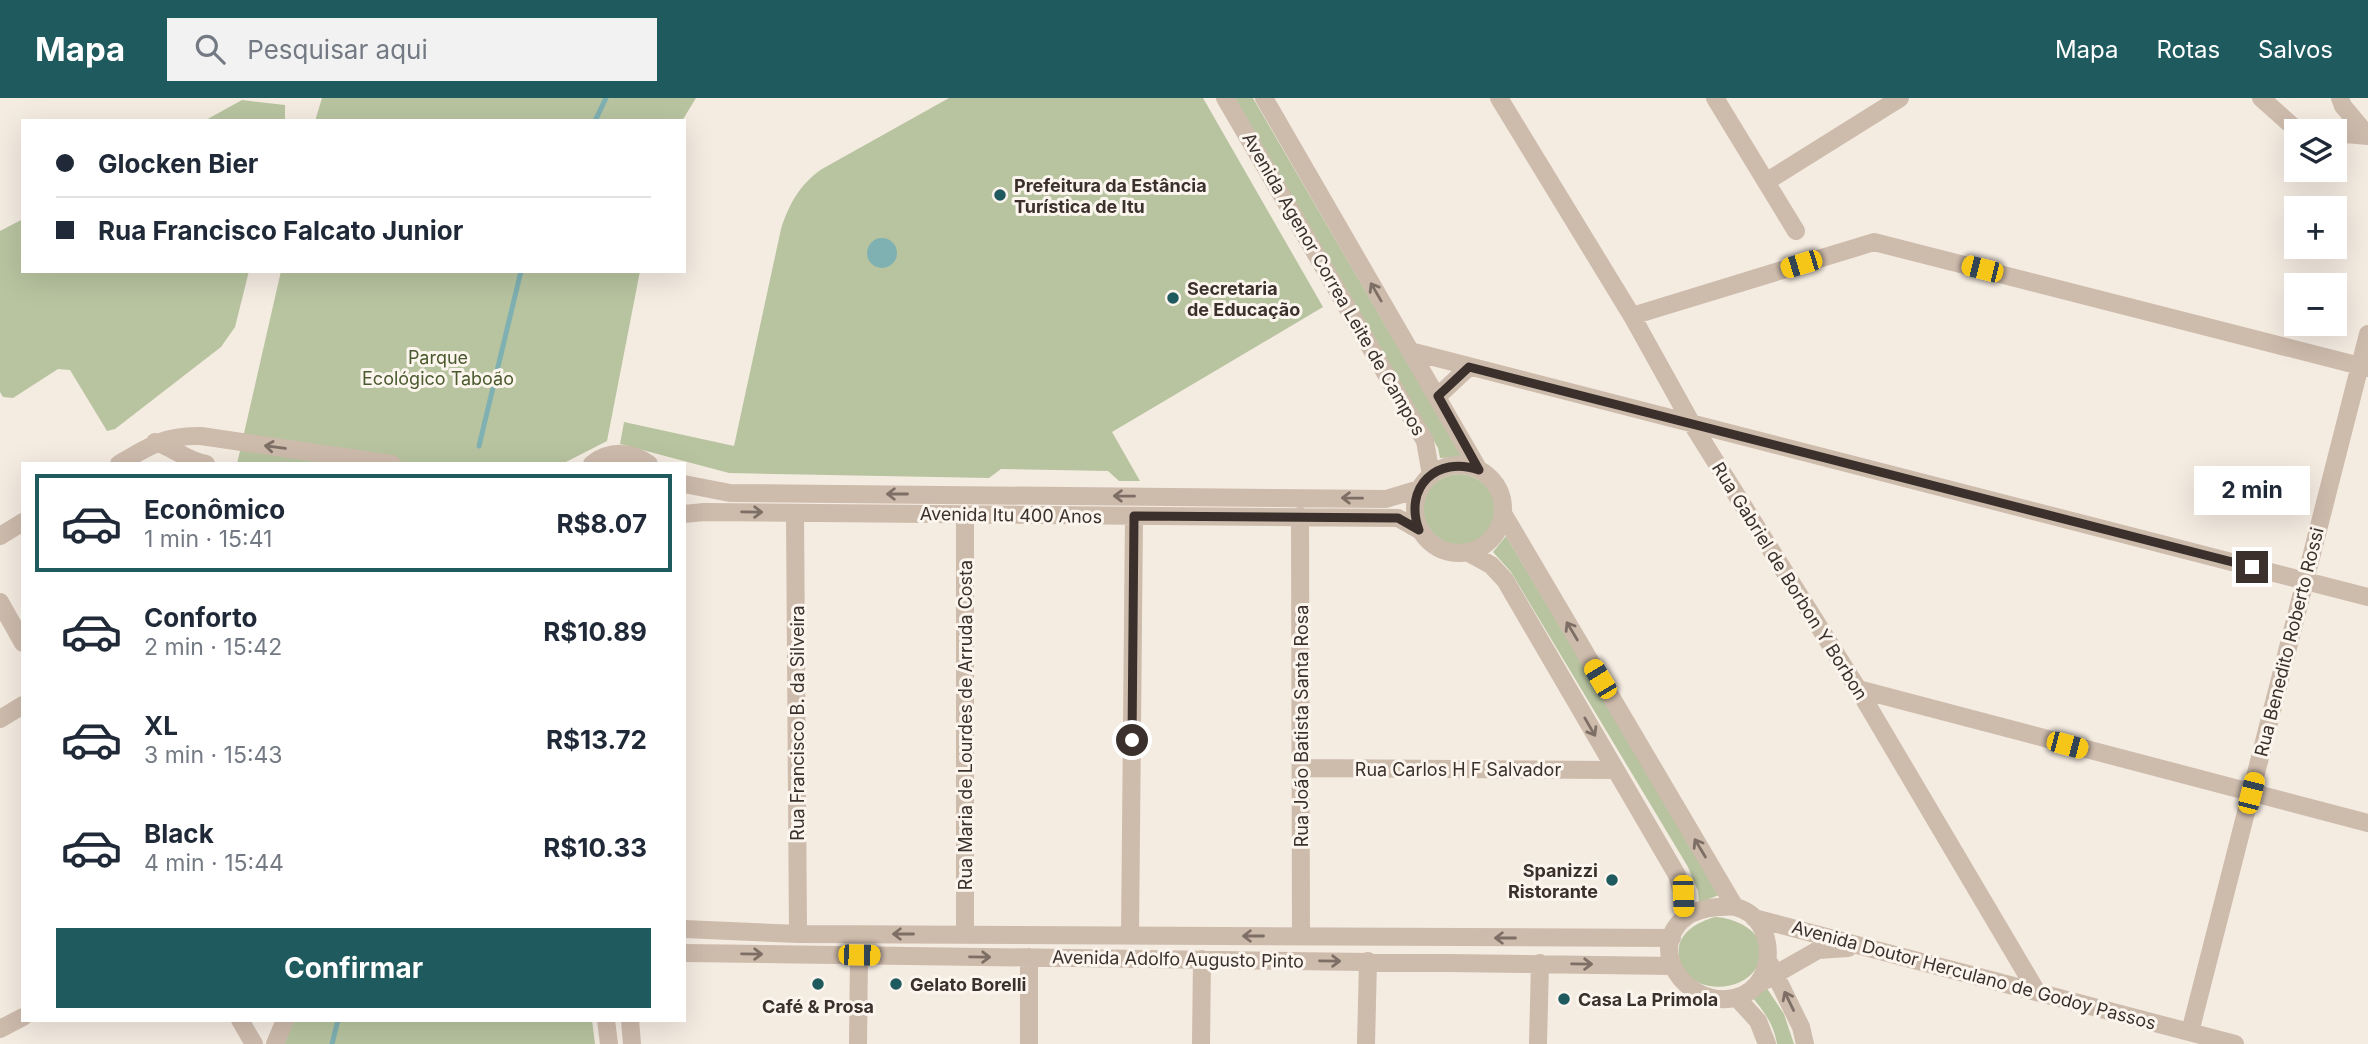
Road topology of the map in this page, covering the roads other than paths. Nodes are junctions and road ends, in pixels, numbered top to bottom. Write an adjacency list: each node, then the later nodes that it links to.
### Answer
1 (1225, 98): 29 (street, Avenida Agenor Correa Leite de Campos)
2 (1264, 98): 15 (street, Avenida Agenor Correa Leite de Campos, one-way to 2)
3 (1499, 98): 13 (street, Rua Gabriel de Borbon Y Borbon)
4 (1715, 98): 11 (street)
5 (1900, 98): 11 (street)
6 (2261, 98): 8 (street)
7 (2340, 98): 10 (street)
8 (2285, 119)
9 (2347, 135): 10 (street)
10 (2368, 136)
11 (1766, 182): 12 (street)
12 (1796, 231)
13 (1632, 316): 17 (street); 19 (street, Rua Gabriel de Borbon Y Borbon)
14 (2368, 334): 17 (street, Rua Benedito Roberto Rossi)
15 (1410, 351): 16 (street); 18 (street, Avenida Agenor Correa Leite de Campos)
16 (1469, 367): 18 (street); 19 (street)
17 (2364, 367): 42 (street, Rua Benedito Roberto Rossi)
18 (1438, 396): 28 (street, Avenida Agenor Correa Leite de Campos)
19 (1692, 424): 42 (street); 46 (street, Rua Gabriel de Borbon Y Borbon)
20 (201, 436): 21 (street); 24 (street); 25 (street, one-way to 20)
21 (155, 442): 22 (street); 23 (street)
22 (122, 462)
23 (194, 462)
24 (196, 462)
25 (377, 462)
26 (595, 462): 27 (street)
27 (645, 462)
28 (1479, 470): 29 (street); 35 (street)
29 (1430, 475): 31 (street)
30 (686, 485): 31 (street, Avenida Itu 400 Anos, one-way to 30)
31 (1419, 489): 39 (street)
32 (795, 513): 33 (street, Avenida Itu 400 Anos, one-way to 32); 34 (street, Avenida Itu 400 Anos); 57 (street, Rua Francisco B. da Silveira)
33 (686, 514)
34 (965, 514): 36 (street, Avenida Itu 400 Anos); 58 (street, Rua Maria de Lourdes de Arruda Costa)
35 (1504, 515): 41 (street); 53 (street, one-way to 35)
36 (1134, 516): 37 (street, Avenida Itu 400 Anos); 59 (street)
37 (1300, 516): 39 (street, Avenida Itu 400 Anos); 49 (street, Rua João Batista Santa Rosa)
38 (21, 523): 40 (street)
39 (1419, 530): 41 (street)
40 (0, 536)
41 (1469, 553): 50 (street, one-way to 50)
42 (2305, 581): 43 (street); 51 (street, Rua Benedito Roberto Rossi)
43 (2368, 597)
44 (0, 602): 45 (street)
45 (21, 639)
46 (1858, 689): 51 (street); 71 (street, Rua Gabriel de Borbon Y Borbon)
47 (21, 706): 48 (street)
48 (0, 719)
49 (1302, 768): 50 (street, Rua Carlos H F Salvador); 60 (street, Rua João Batista Santa Rosa)
50 (1615, 769): 55 (street)
51 (2251, 793): 52 (street); 79 (street, Rua Benedito Roberto Rossi)
52 (2368, 823)
53 (1735, 907): 54 (street); 55 (street)
54 (1754, 918): 62 (street, Avenida Doutor Herculano de Godoy Passos); 70 (street)
55 (1684, 919): 61 (street)
56 (686, 929): 57 (street, Avenida Adolfo Augusto Pinto)
57 (798, 934): 58 (street, Avenida Adolfo Augusto Pinto, one-way to 57)
58 (965, 935): 59 (street, Avenida Adolfo Augusto Pinto)
59 (1130, 936): 60 (street, Avenida Adolfo Augusto Pinto, one-way to 59)
60 (1301, 936): 61 (street, Avenida Adolfo Augusto Pinto, one-way to 60)
61 (1672, 938): 69 (street)
62 (1875, 949): 70 (street); 71 (street, Avenida Doutor Herculano de Godoy Passos)
63 (686, 953): 64 (street, Avenida Adolfo Augusto Pinto, one-way to 64)
64 (859, 955): 65 (street, Avenida Adolfo Augusto Pinto, one-way to 65); 84 (street)
65 (1029, 957): 66 (street, Avenida Adolfo Augusto Pinto); 85 (street)
66 (1202, 959): 67 (street, Avenida Adolfo Augusto Pinto, one-way to 67); 86 (street)
67 (1368, 961): 68 (street, Avenida Adolfo Augusto Pinto); 87 (street)
68 (1540, 963): 69 (street, Avenida Adolfo Augusto Pinto, one-way to 69); 88 (street)
69 (1673, 966): 72 (street)
70 (1772, 967): 72 (street); 90 (street, one-way to 70)
71 (2037, 992): 79 (street, Avenida Doutor Herculano de Godoy Passos)
72 (1737, 998): 89 (street)
73 (21, 1018): 78 (street)
74 (241, 1022): 80 (street)
75 (284, 1022): 81 (street)
76 (606, 1022): 82 (street)
77 (630, 1022): 83 (street)
78 (0, 1029)
79 (2190, 1032): 91 (street, Avenida Doutor Herculano de Godoy Passos)
80 (254, 1044)
81 (275, 1044)
82 (609, 1044)
83 (632, 1044)
84 (858, 1044)
85 (1029, 1044)
86 (1200, 1044)
87 (1366, 1044)
88 (1538, 1044)
89 (1767, 1044)
90 (1805, 1044)
91 (2235, 1044)

